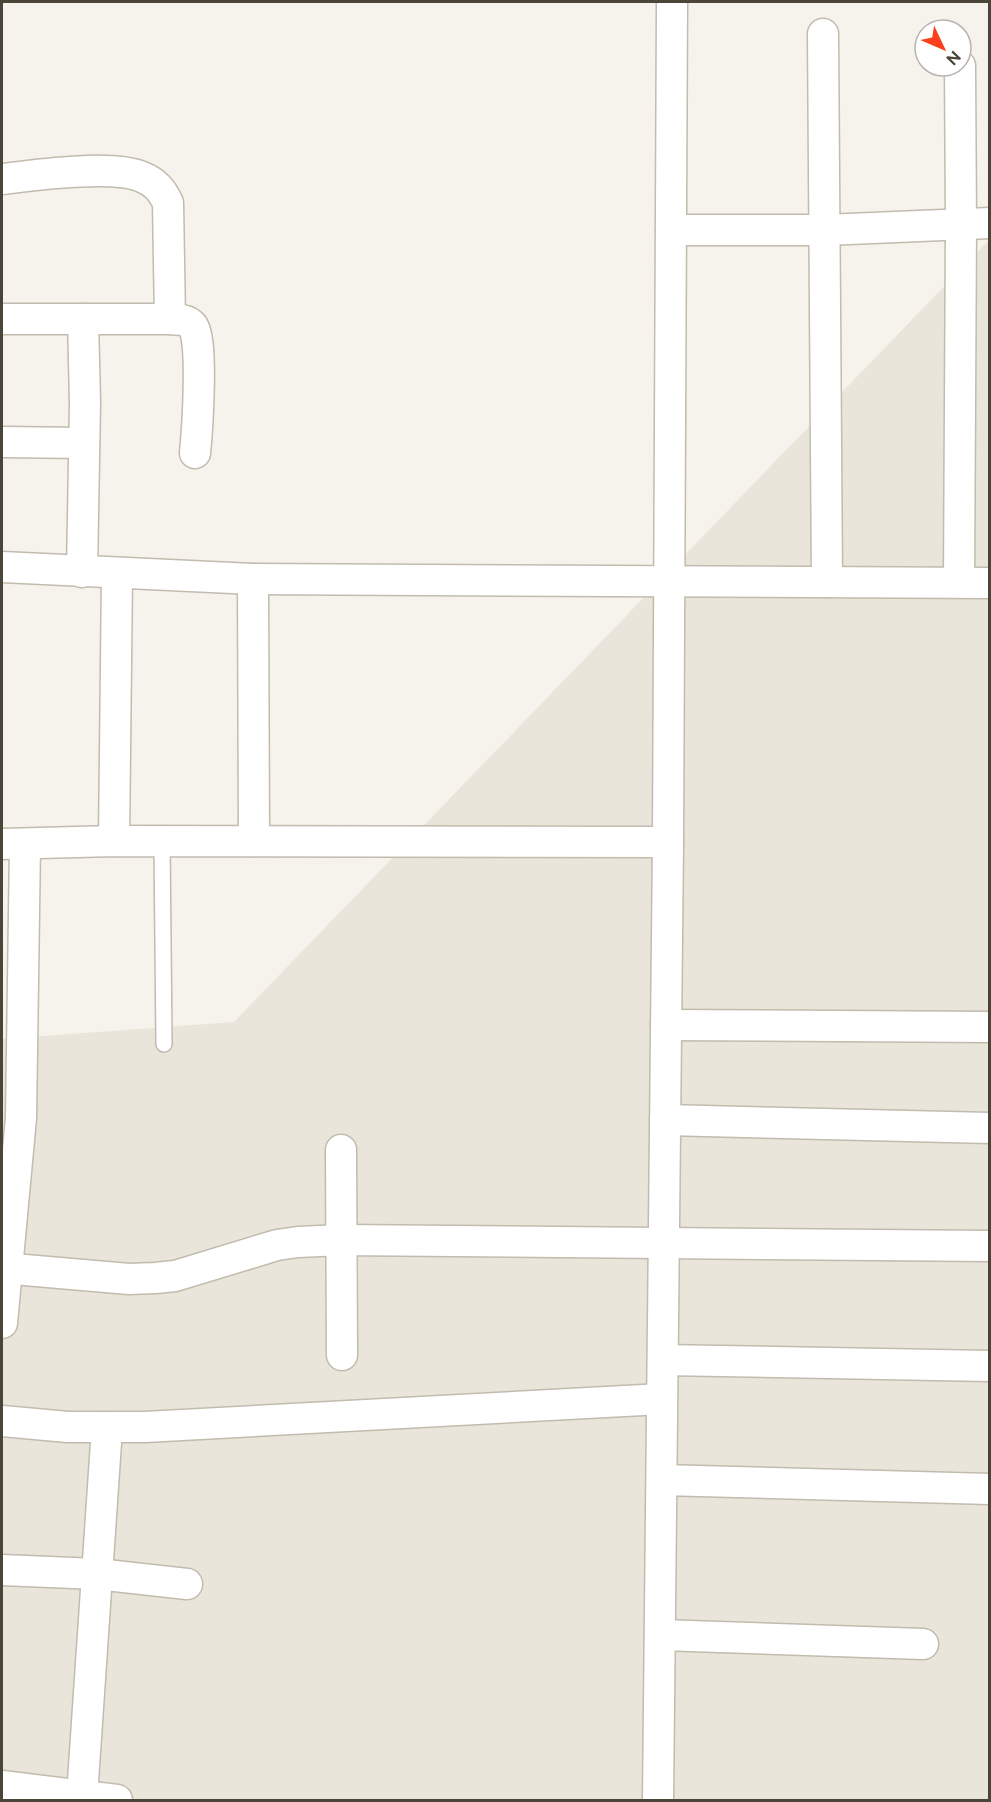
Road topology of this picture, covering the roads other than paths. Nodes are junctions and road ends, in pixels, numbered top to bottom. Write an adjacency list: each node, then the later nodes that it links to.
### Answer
1 (672, 2): 6 (street)
2 (823, 34): 7 (street)
3 (961, 78): 5 (street)
4 (2, 179): 10 (street)
5 (975, 224): 7 (street); 20 (street)
6 (671, 230): 7 (street); 18 (street)
7 (825, 230): 19 (street)
8 (2, 319): 9 (street)
9 (83, 319): 10 (street); 12 (street)
10 (170, 319): 13 (street)
11 (2, 442): 12 (street)
12 (84, 443): 15 (street)
13 (195, 453)
14 (2, 567): 15 (street)
15 (82, 572): 16 (street)
16 (117, 574): 17 (street); 23 (street)
17 (253, 579): 18 (street); 22 (street)
18 (669, 581): 19 (street); 25 (street)
19 (827, 582): 20 (street)
20 (959, 582): 21 (street)
21 (990, 583)
22 (254, 841): 24 (street); 25 (street)
23 (114, 842): 24 (street); 26 (street)
24 (162, 842): 29 (lane)
25 (668, 842): 27 (street)
26 (13, 844): 36 (street)
27 (666, 1025): 28 (street); 30 (street)
28 (990, 1027)
29 (164, 1044)
30 (665, 1120): 31 (street); 34 (street)
31 (990, 1128)
32 (341, 1150): 33 (street)
33 (342, 1240): 34 (street); 36 (street); 38 (street)
34 (664, 1243): 35 (street); 39 (street)
35 (990, 1246)
36 (4, 1269): 37 (street)
37 (2, 1323)
38 (342, 1354)
39 (663, 1360): 40 (street); 41 (street)
40 (990, 1366)
41 (662, 1399): 43 (street); 44 (street)
42 (2, 1421): 43 (street)
43 (107, 1428): 47 (street)
44 (662, 1480): 45 (street); 49 (street)
45 (990, 1488)
46 (2, 1570): 47 (street)
47 (97, 1574): 48 (street); 52 (street)
48 (187, 1584)
49 (660, 1635): 50 (street); 55 (street)
50 (923, 1644)
51 (2, 1788): 52 (street); 53 (street)
52 (82, 1796): 54 (street)
53 (3, 1800)
54 (117, 1800)
55 (658, 1800)

